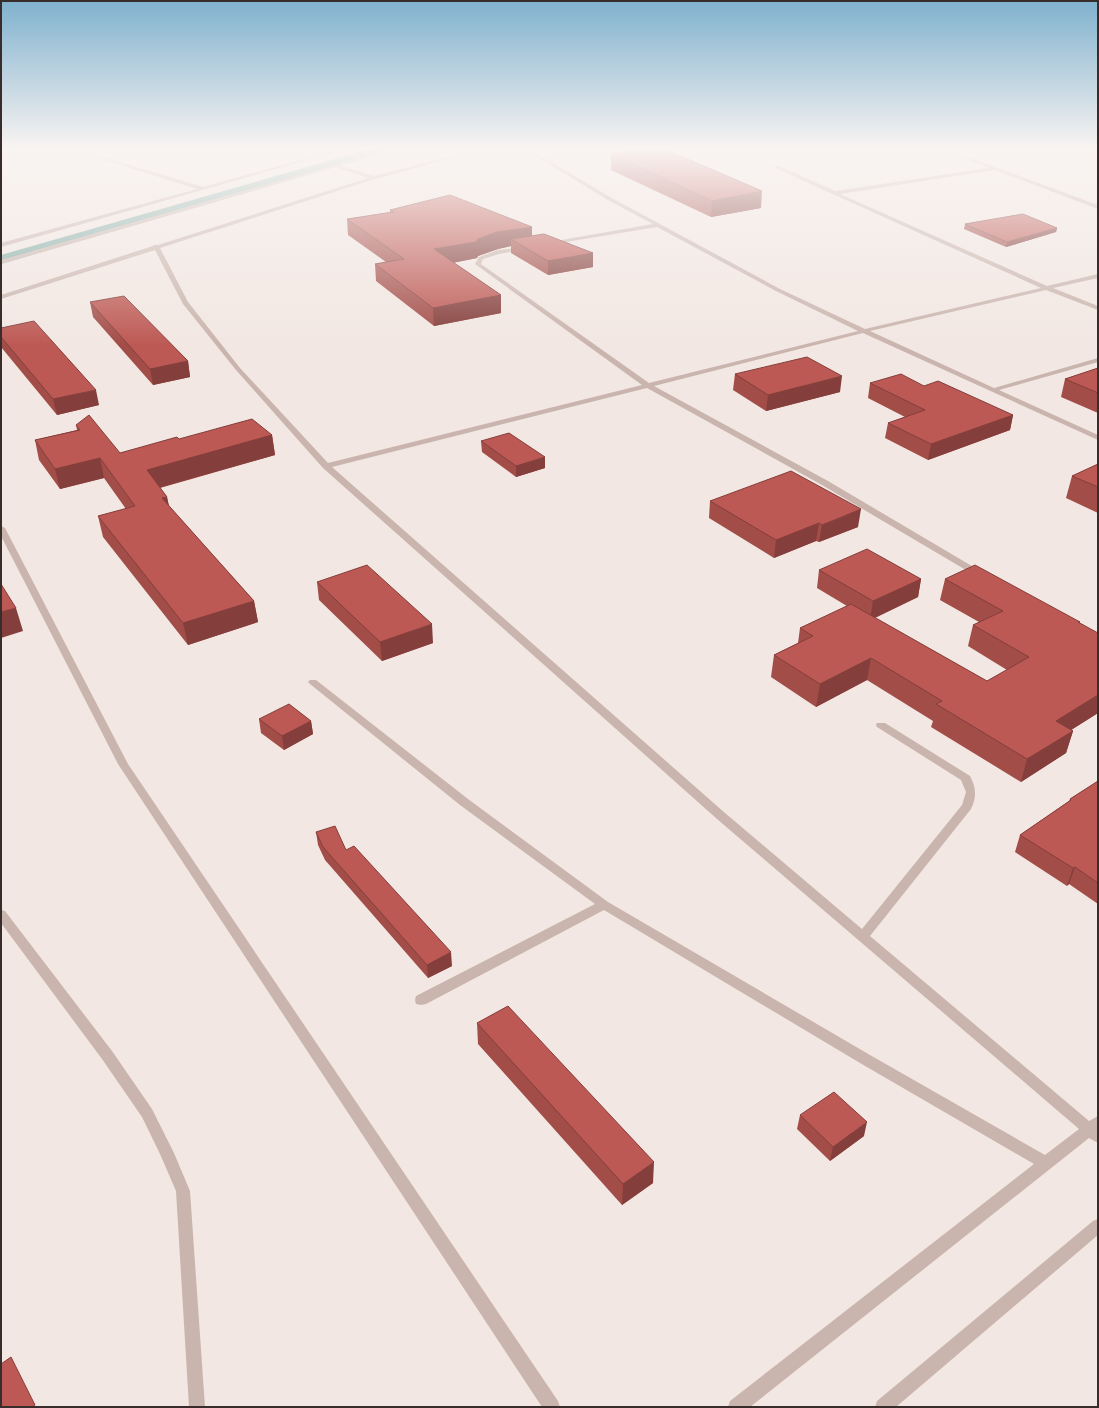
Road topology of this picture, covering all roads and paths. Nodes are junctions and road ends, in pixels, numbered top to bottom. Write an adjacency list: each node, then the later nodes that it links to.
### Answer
1 (112, 214): 7 (street)
2 (170, 214): 11 (street)
3 (259, 214): 9 (street)
4 (638, 214): 6 (street)
5 (880, 214): 13 (street)
6 (659, 225): 8 (street); 16 (street)
7 (1, 245)
8 (544, 245)
9 (156, 246): 14 (street); 21 (street)
10 (529, 247): 18 (street)
11 (1, 262)
12 (1098, 276): 13 (street)
13 (1046, 288): 15 (street); 16 (street)
14 (1, 297)
15 (1098, 308)
16 (864, 331): 18 (street); 19 (street)
17 (1098, 360): 19 (street)
18 (647, 385): 21 (street); 23 (street)
19 (993, 390): 20 (street)
20 (1098, 438)
21 (326, 466): 28 (street)
22 (1, 528): 34 (street)
23 (989, 580)
24 (313, 682): 26 (street)
25 (881, 725): 28 (street)
26 (604, 905): 29 (street); 31 (street)
27 (1, 914): 33 (street)
28 (863, 937): 30 (street)
29 (421, 1000)
30 (1095, 1130): 31 (street)
31 (1046, 1163): 35 (street)
32 (1098, 1226): 36 (street)
33 (197, 1407)
34 (552, 1407)
35 (736, 1407)
36 (883, 1407)

